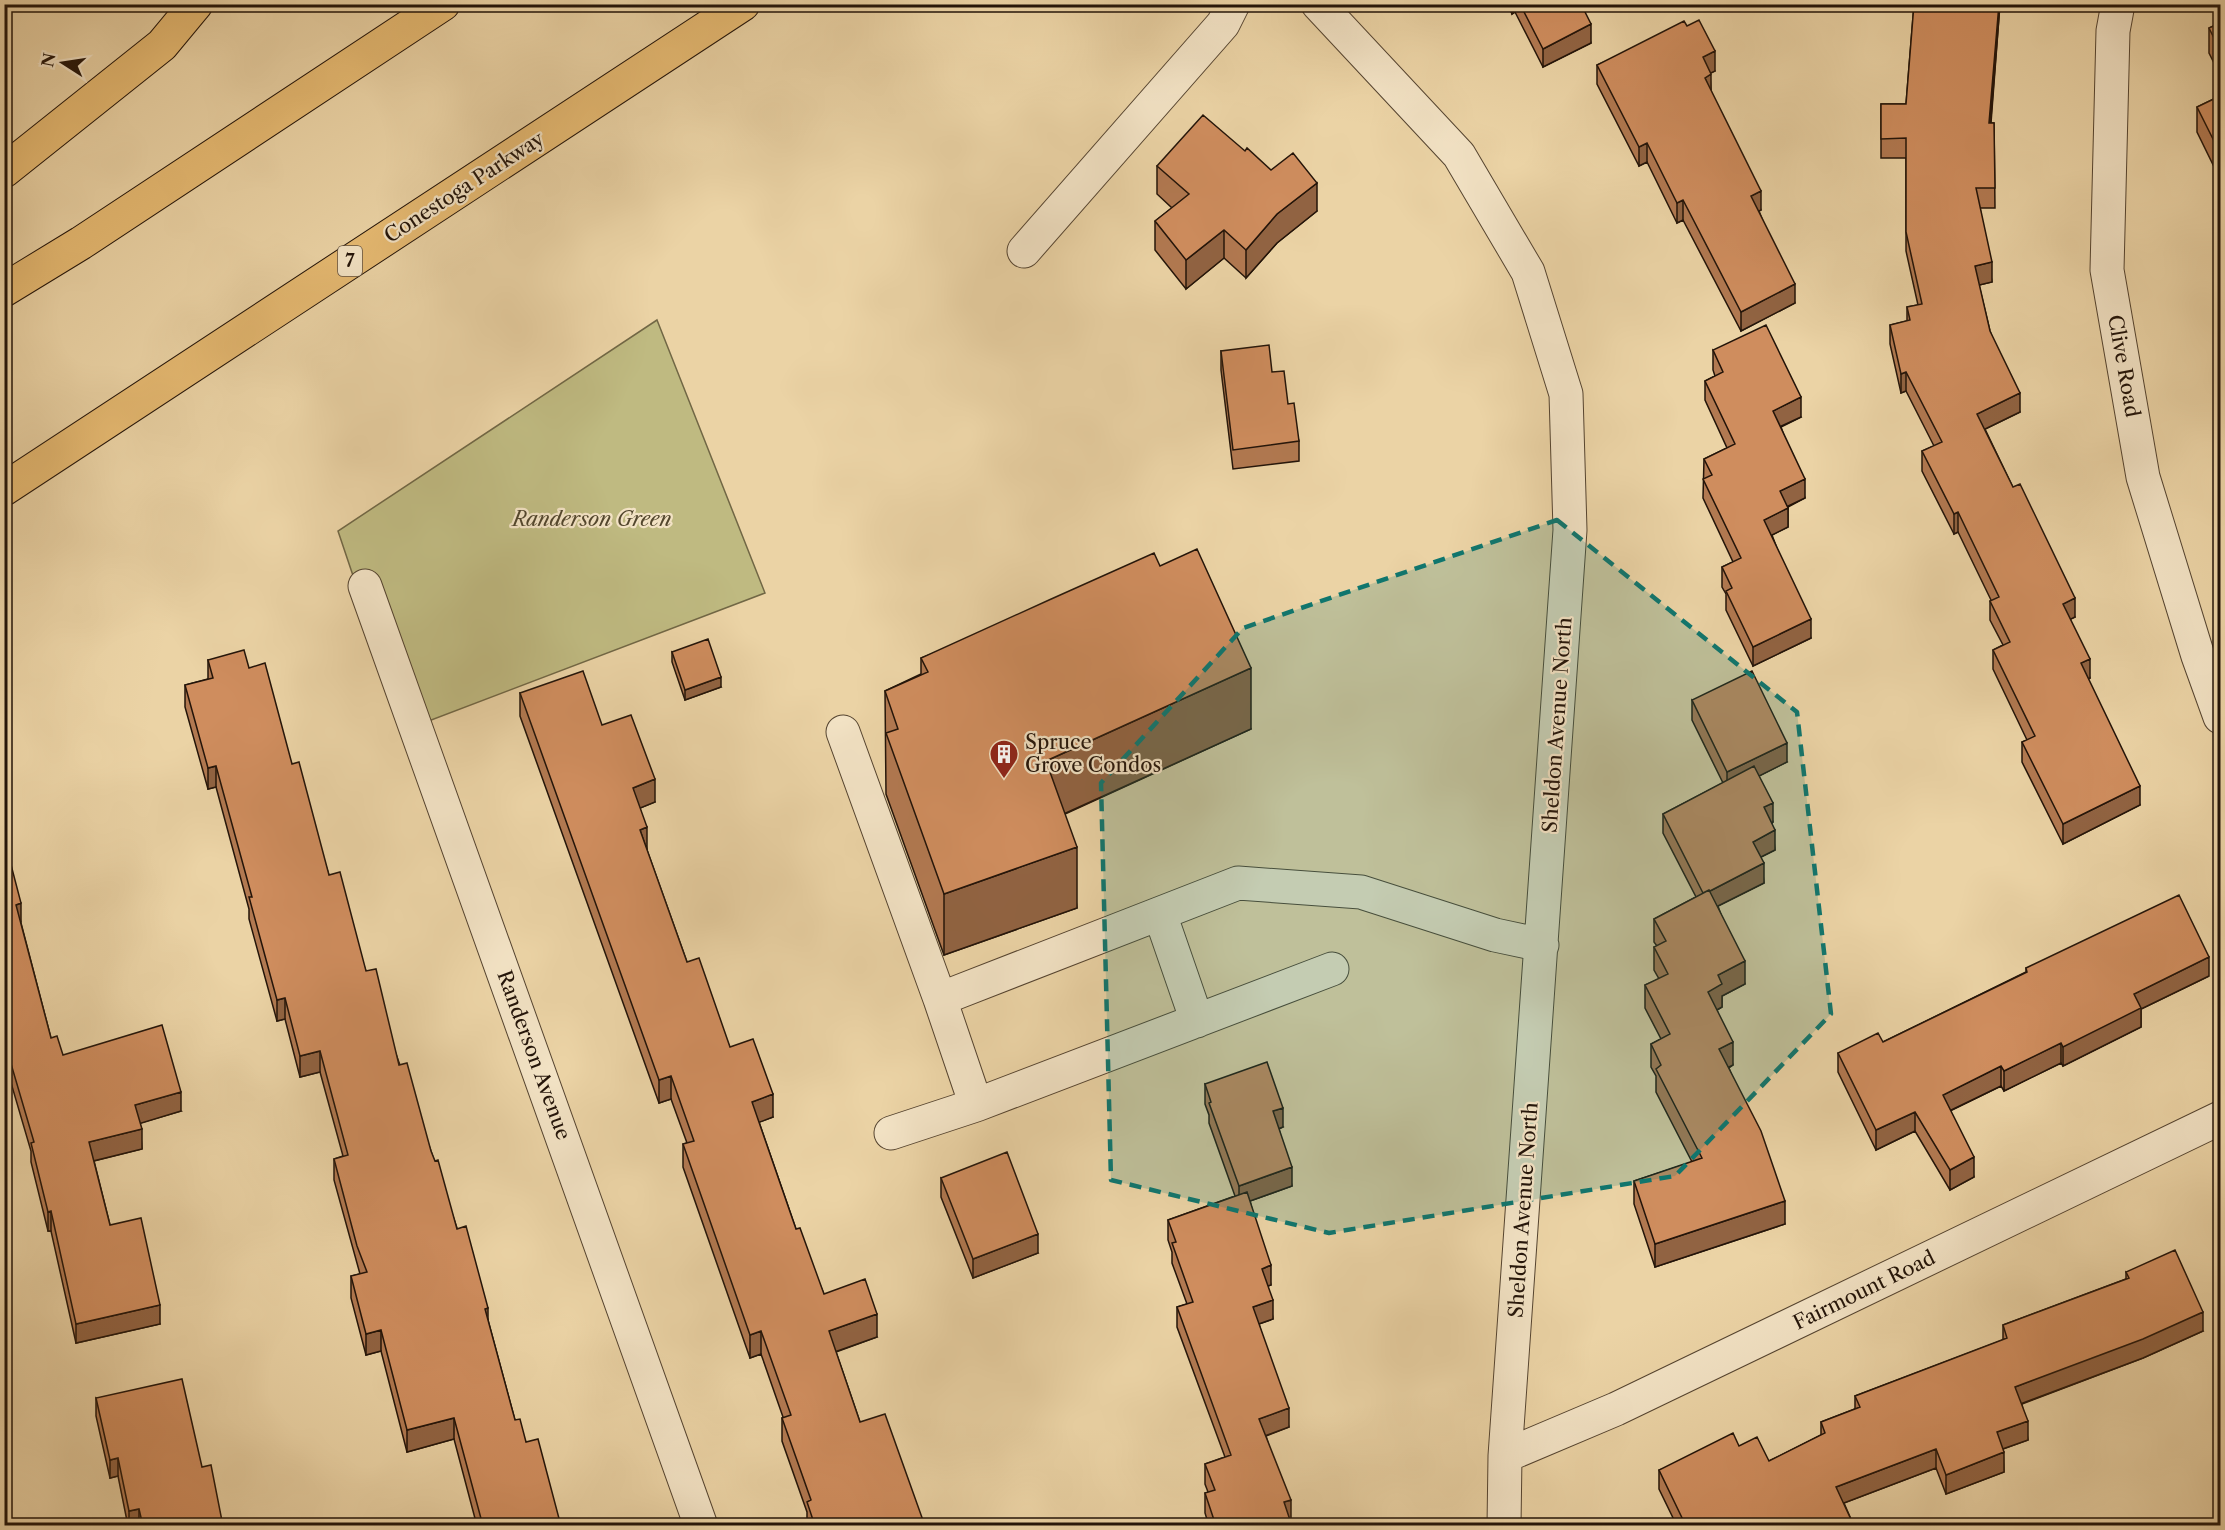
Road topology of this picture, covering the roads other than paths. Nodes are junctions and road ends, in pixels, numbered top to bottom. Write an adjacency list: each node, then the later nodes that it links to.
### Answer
1 (196, 4): 7 (highway)
2 (443, 4): 9 (highway)
3 (743, 4): 10 (highway, Conestoga Parkway / 7)
4 (1233, 4): 8 (street)
5 (1318, 4): 15 (street, Sheldon Avenue North)
6 (2118, 4): 12 (street, Clive Road)
7 (4, 171)
8 (1024, 251)
9 (4, 290)
10 (4, 489)
11 (365, 586): 23 (street, Randerson Avenue)
12 (2220, 717)
13 (843, 732): 17 (street)
14 (1160, 914): 15 (street); 17 (street); 18 (street)
15 (1542, 945): 22 (street, Sheldon Avenue North)
16 (1332, 969): 18 (street)
17 (940, 999): 19 (street)
18 (1197, 1021): 19 (street)
19 (976, 1105): 21 (street)
20 (2220, 1118): 22 (street, Fairmount Road)
21 (891, 1133)
22 (1505, 1456): 24 (street, Sheldon Avenue North)
23 (701, 1526)
24 (1504, 1526)

